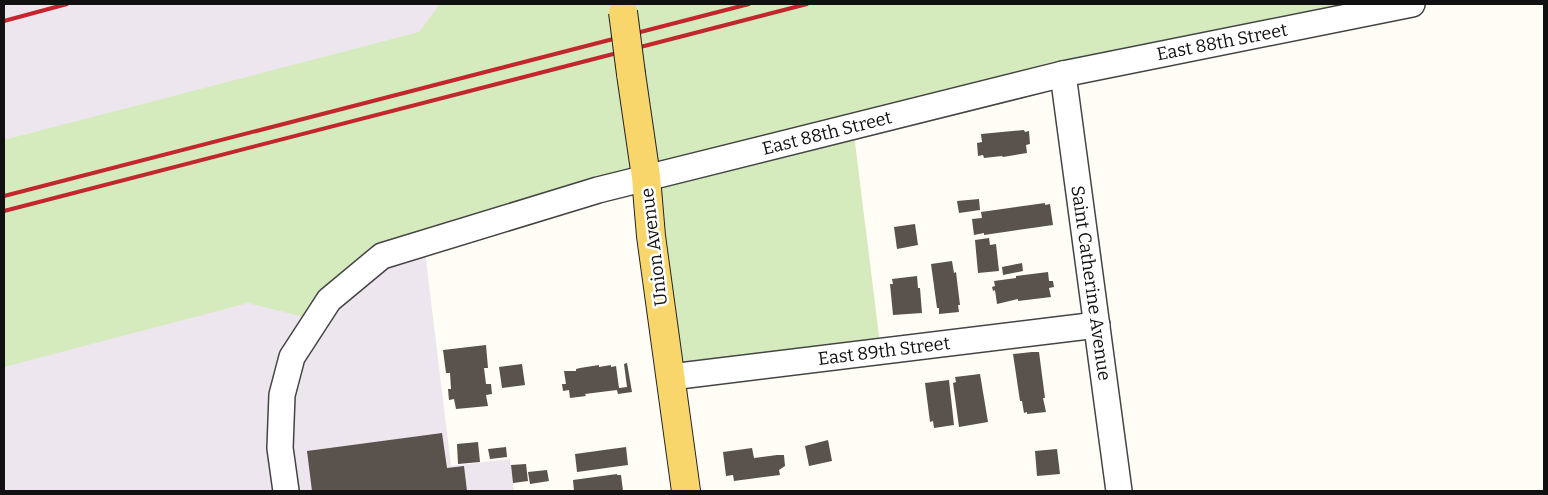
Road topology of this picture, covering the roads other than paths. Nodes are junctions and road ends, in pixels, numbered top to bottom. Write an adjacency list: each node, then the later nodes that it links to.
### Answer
1 (1412, 4): 3 (street, East 88th Street)
2 (622, 8): 4 (main road, Union Avenue, bridge)
3 (1063, 74): 4 (street, East 88th Street); 5 (street, Saint Catherine Avenue)
4 (646, 177): 6 (main road, Union Avenue); 7 (street, East 88th Street)
5 (1097, 325): 6 (street, East 89th Street); 9 (street, Saint Catherine Avenue)
6 (671, 377): 8 (main road, Union Avenue)
7 (286, 491)
8 (686, 491)
9 (1119, 491)

